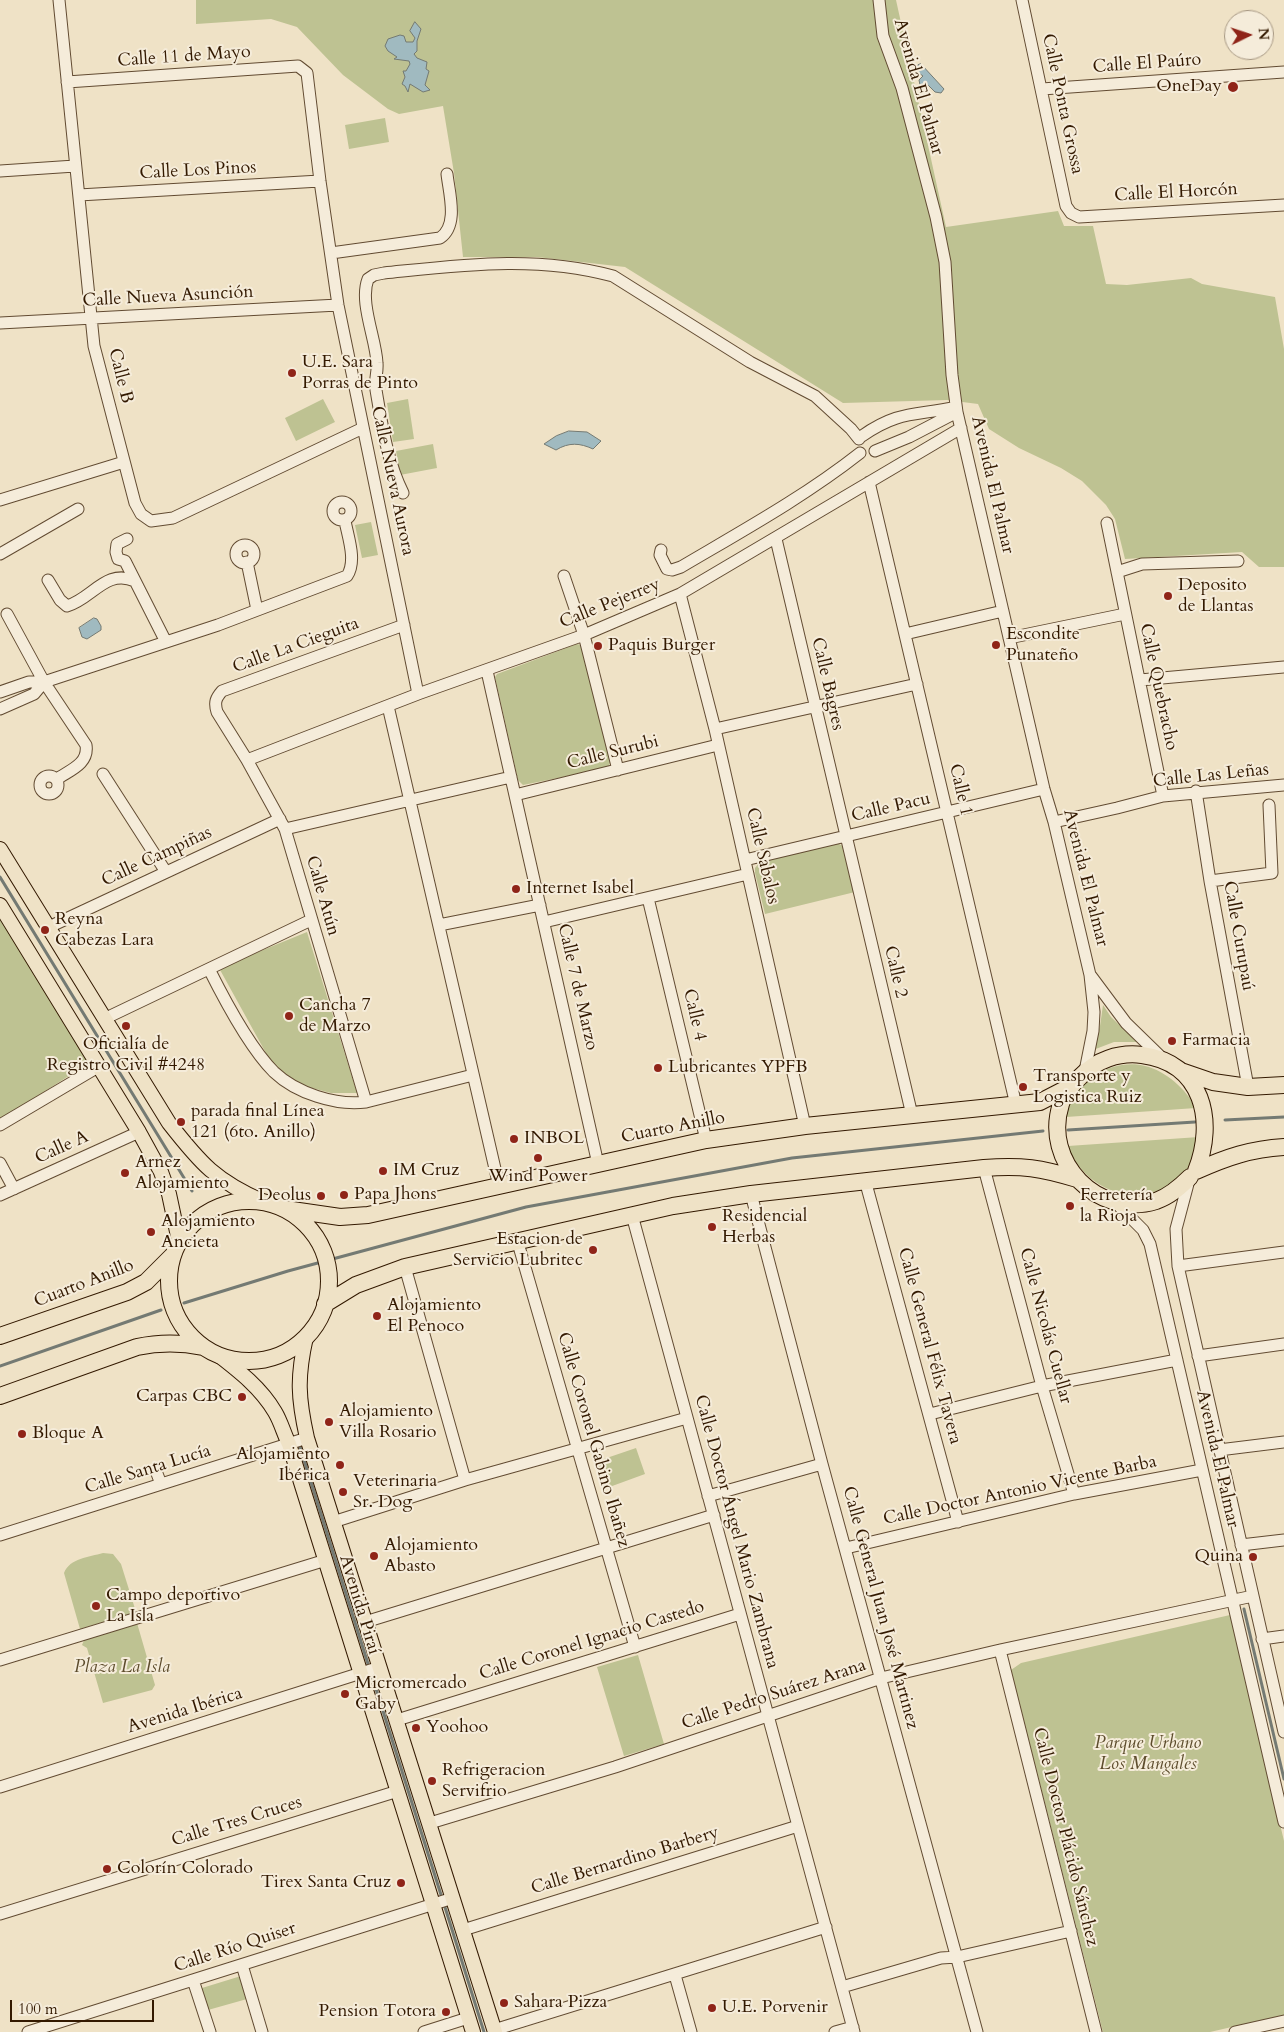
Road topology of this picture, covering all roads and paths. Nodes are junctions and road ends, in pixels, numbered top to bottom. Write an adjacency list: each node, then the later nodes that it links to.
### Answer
1 (59, 0): 6 (street, Calle B)
2 (878, 0): 19 (street, Avenida El Palmar)
3 (1022, 0): 7 (street, Calle Ponta Grossa)
4 (303, 69): 6 (street, Calle 11 de Mayo); 11 (street, Calle Nueva Aurora)
5 (1284, 72): 7 (street, Calle El Paúro)
6 (68, 82): 8 (street, Calle B)
7 (1042, 89): 14 (street, Calle Ponta Grossa)
8 (75, 166): 9 (street); 12 (street, Calle B)
9 (0, 171)
10 (447, 174): 15 (street)
11 (320, 181): 12 (street, Calle Los Pinos); 15 (street, Calle Nueva Aurora)
12 (79, 195): 17 (street, Calle B)
13 (1284, 205): 14 (street, Calle El Horcón)
14 (1071, 213)
15 (331, 253): 16 (street, Calle Nueva Aurora)
16 (338, 305): 17 (street, Calle Nueva Asunción); 20 (street, Calle Nueva Aurora)
17 (90, 319): 18 (street, Calle Nueva Asunción); 25 (street, Calle B)
18 (0, 323)
19 (956, 405): 21 (street, Avenida El Palmar); 22 (street); 23 (street)
20 (363, 428): 25 (street, Calle B); 47 (street, Calle Nueva Aurora)
21 (961, 428): 26 (street, Calle Pejerrey); 44 (street, Avenida El Palmar)
22 (861, 438): 23 (street); 24 (street); 27 (street)
23 (874, 452): 24 (street)
24 (860, 453): 34 (street)
25 (124, 462): 28 (street)
26 (869, 482): 33 (street, Calle Pejerrey); 48 (street, Calle 1)
27 (403, 493)
28 (0, 500)
29 (78, 509): 35 (street)
30 (345, 521): 43 (street)
31 (1107, 523): 38 (street)
32 (127, 539): 41 (street)
33 (776, 539): 42 (street, Calle Pejerrey); 60 (street, Calle Bagres)
34 (661, 550)
35 (0, 554)
36 (1238, 561): 38 (street)
37 (247, 562): 43 (street)
38 (1117, 572): 46 (street)
39 (564, 576): 49 (street)
40 (48, 580): 41 (street)
41 (135, 581): 51 (street)
42 (680, 594): 49 (street, Calle Pejerrey); 63 (street, Calle Sabalos)
43 (257, 610): 51 (street)
44 (1003, 610): 48 (street); 50 (street, Avenida El Palmar)
45 (7, 614): 55 (street)
46 (1125, 614): 50 (street, Calle Quebracho); 54 (street, Calle Quebracho)
47 (404, 625): 58 (street, Calle Nueva Aurora); 62 (street, Calle La Cieguita)
48 (905, 634): 56 (street, Calle 1)
49 (584, 635): 53 (street, Calle Pejerrey); 66 (street)
50 (1009, 638): 71 (street, Avenida El Palmar)
51 (166, 642): 55 (street)
52 (1284, 667): 54 (street)
53 (487, 670): 58 (street, Calle Pejerrey); 68 (street, Calle 7 de Marzo)
54 (1140, 680): 74 (street, Calle Quebracho)
55 (44, 682): 57 (street); 61 (street); 69 (street)
56 (917, 684): 60 (street); 77 (street, Calle 1)
57 (0, 692)
58 (418, 694): 59 (street, Calle Pejerrey)
59 (388, 706): 65 (street, Calle Pejerrey); 75 (street)
60 (815, 707): 63 (street); 81 (street, Calle Bagres)
61 (0, 709)
62 (217, 712): 65 (street, Calle Atún)
63 (715, 729): 64 (street, Calle Sabalos)
64 (718, 745): 66 (street, Calle Surubi); 83 (street, Calle Sabalos)
65 (247, 760): 78 (street, Calle Atún)
66 (618, 770): 73 (street, Calle Surubi)
67 (103, 774): 84 (street)
68 (512, 777): 73 (street, Calle 7 de Marzo); 75 (street)
69 (57, 779)
70 (1284, 785): 72 (street, Calle Las Leñas)
71 (1044, 789): 77 (street, Calle Pacu); 79 (street, Avenida El Palmar)
72 (1196, 792): 74 (street, Calle Las Leñas); 86 (street, Calle Curupaú)
73 (515, 795): 89 (street, Calle 7 de Marzo)
74 (1163, 796): 79 (street, Calle Las Leñas)
75 (410, 801): 80 (street); 92 (street)
76 (1269, 805): 86 (street)
77 (947, 813): 81 (street, Calle Pacu); 105 (street, Calle 1)
78 (280, 818): 80 (street, Calle Atún); 84 (street, Calle Campiñas)
79 (1054, 822): 95 (street, Avenida El Palmar)
80 (284, 830): 90 (street, Calle Atún)
81 (845, 837): 83 (street, Calle Pacu); 106 (street, Calle 2)
82 (0, 849): 93 (main road)
83 (745, 860): 85 (street, Calle Sabalos)
84 (166, 872): 93 (street, Calle Campiñas)
85 (748, 874): 87 (street); 108 (street, Calle Sabalos)
86 (1210, 881): 103 (street, Calle Curupaú)
87 (648, 898): 91 (street); 110 (street, Calle 4)
88 (0, 905): 98 (main road)
89 (540, 905): 91 (street, Calle 7 de Marzo); 92 (street)
90 (311, 920): 94 (street); 104 (street, Calle Atún)
91 (544, 922): 113 (street, Calle 7 de Marzo)
92 (438, 925): 100 (street)
93 (48, 927): 96 (main road)
94 (209, 968): 96 (street); 104 (street)
95 (1090, 975): 97 (street, Avenida El Palmar); 99 (street, Avenida El Palmar)
96 (104, 1019): 122 (main road)
97 (1172, 1066): 99 (highway); 103 (highway); 115 (highway)
98 (98, 1067): 107 (street); 109 (main road)
99 (1085, 1071): 102 (highway)
100 (473, 1075): 104 (street); 118 (street)
101 (1284, 1085): 103 (highway)
102 (1072, 1086): 105 (highway, Cuarto Anillo); 116 (highway)
103 (1248, 1087)
104 (366, 1102)
105 (1016, 1105): 106 (highway, Cuarto Anillo)
106 (912, 1115): 108 (highway, Cuarto Anillo)
107 (0, 1125)
108 (805, 1126): 110 (highway, Cuarto Anillo)
109 (139, 1132): 119 (street, Calle A); 127 (main road)
110 (706, 1140): 113 (highway, Cuarto Anillo)
111 (1284, 1146): 115 (highway)
112 (0, 1163): 119 (street)
113 (598, 1164): 118 (highway, Cuarto Anillo)
114 (984, 1168): 116 (highway); 117 (highway); 140 (street, Calle Nicolás Cuellar)
115 (1193, 1174): 123 (highway); 129 (street, Avenida El Palmar)
116 (1077, 1179): 123 (highway)
117 (866, 1180): 120 (highway); 142 (street, Calle General Félix Tavera)
118 (499, 1186): 124 (highway, Cuarto Anillo)
119 (14, 1189): 121 (street, Calle A)
120 (751, 1194): 125 (highway); 149 (street, Calle General Juan José Martinez)
121 (0, 1195)
122 (264, 1202): 124 (highway); 127 (highway)
123 (1116, 1203): 135 (street, Avenida El Palmar)
124 (285, 1209): 131 (highway)
125 (632, 1215): 126 (highway); 143 (street, Calle Doctor Ángel Mario Zambrana)
126 (518, 1243): 130 (highway); 147 (street, Calle Coronel Gabino Ibañez)
127 (176, 1248): 133 (highway, Cuarto Anillo); 137 (highway)
128 (1284, 1252): 129 (street)
129 (1178, 1266): 132 (street, Avenida El Palmar)
130 (406, 1267): 131 (highway); 152 (street)
131 (325, 1304): 134 (highway)
132 (1193, 1335): 135 (street); 138 (street, Avenida El Palmar)
133 (0, 1336)
134 (306, 1337): 137 (highway); 144 (main road, Avenida Piraí)
135 (1173, 1340): 139 (street, Avenida El Palmar)
136 (1284, 1344): 138 (street)
137 (210, 1351): 141 (highway); 146 (main road, Avenida Piraí)
138 (1198, 1356): 148 (street, Avenida El Palmar)
139 (1177, 1360): 140 (street); 150 (street, Avenida El Palmar)
140 (1042, 1386): 142 (street); 154 (street, Calle Nicolás Cuellar)
141 (0, 1396)
142 (930, 1414): 158 (street, Calle General Félix Tavera)
143 (687, 1418): 147 (street); 155 (street, Calle Doctor Ángel Mario Zambrana)
144 (306, 1439): 146 (street, Calle Santa Lucía); 157 (main road, Avenida Piraí)
145 (1284, 1442): 148 (street)
146 (290, 1444): 153 (street, Calle Santa Lucía); 164 (main road, Avenida Piraí)
147 (578, 1449): 152 (street); 162 (street, Calle Coronel Gabino Ibañez)
148 (1219, 1450): 161 (street, Avenida El Palmar)
149 (822, 1464): 155 (street); 163 (street, Calle General Juan José Martinez)
150 (1202, 1470): 154 (street, Calle Doctor Antonio Vicente Barba); 166 (street, Avenida El Palmar)
151 (156, 1471): 153 (street)
152 (465, 1480): 157 (street)
153 (161, 1484): 159 (street, Calle Santa Lucía)
154 (1074, 1494): 158 (street, Calle Doctor Antonio Vicente Barba)
155 (708, 1496): 156 (street, Calle Doctor Ángel Mario Zambrana)
156 (714, 1515): 162 (street); 167 (street, Calle Doctor Ángel Mario Zambrana)
157 (333, 1522): 168 (main road, Avenida Piraí)
158 (958, 1522): 163 (street, Calle Doctor Antonio Vicente Barba)
159 (0, 1535)
160 (1284, 1540): 161 (street)
161 (1241, 1545): 165 (street, Avenida El Palmar)
162 (606, 1548): 168 (street); 171 (street, Calle Coronel Gabino Ibañez)
163 (846, 1548): 176 (street, Calle General Juan José Martinez)
164 (326, 1560): 173 (street); 175 (main road, Avenida Piraí)
165 (1252, 1596): 166 (street, Calle Pedro Suárez Arana); 170 (street, Avenida El Palmar)
166 (1232, 1600): 172 (street, Calle Pedro Suárez Arana); 182 (street, Avenida El Palmar)
167 (740, 1614): 171 (street, Calle Coronel Ignacio Castedo); 177 (street, Calle Doctor Ángel Mario Zambrana)
168 (365, 1622): 174 (main road, Avenida Piraí)
169 (1284, 1636): 170 (street)
170 (1262, 1639): 179 (street, Avenida El Palmar)
171 (635, 1646): 178 (street, Calle Coronel Ignacio Castedo)
172 (1000, 1650): 176 (street, Calle Pedro Suárez Arana); 191 (street, Calle Doctor Plácido Sánchez)
173 (0, 1660)
174 (379, 1668): 175 (street, Avenida Ibérica); 178 (main road, Avenida Piraí)
175 (362, 1674): 180 (street, Avenida Ibérica); 181 (main road, Avenida Piraí)
176 (882, 1678): 177 (street, Calle Pedro Suárez Arana); 192 (street, Calle General Juan José Martinez)
177 (768, 1716): 184 (street, Calle Pedro Suárez Arana); 185 (street, Calle Doctor Ángel Mario Zambrana)
178 (397, 1720): 184 (main road, Avenida Piraí)
179 (1284, 1728)
180 (0, 1787)
181 (398, 1792): 187 (main road, Avenida Piraí); 188 (street, Calle Tres Cruces)
182 (1282, 1800): 183 (street, Avenida El Palmar)
183 (1284, 1822)
184 (430, 1823): 186 (main road, Avenida Piraí)
185 (798, 1826): 189 (street, Calle Doctor Ángel Mario Zambrana); 190 (street, Calle Bernardino Barbery)
186 (452, 1898): 187 (street, Calle Río Quiser); 190 (main road, Avenida Piraí)
187 (435, 1904): 193 (street, Calle Río Quiser); 197 (main road, Avenida Piraí)
188 (0, 1914)
189 (826, 1928): 194 (street); 196 (street, Calle Doctor Ángel Mario Zambrana)
190 (463, 1930): 201 (main road, Avenida Piraí)
191 (1071, 1931): 192 (street); 210 (street, Calle Doctor Plácido Sánchez)
192 (957, 1957): 196 (street); 209 (street, Calle General Juan José Martinez)
193 (242, 1965): 195 (street, Calle Río Quiser); 204 (street)
194 (675, 1975): 201 (street); 207 (street)
195 (194, 1980): 199 (street, Calle Río Quiser); 203 (street)
196 (842, 1987): 200 (street, Calle Doctor Ángel Mario Zambrana)
197 (468, 2018): 205 (street); 206 (main road, Avenida Piraí)
198 (1284, 2021): 211 (street)
199 (63, 2027): 202 (street, Calle Río Quiser)
200 (853, 2029): 208 (street)
201 (494, 2031)
202 (28, 2032)
203 (210, 2032)
204 (262, 2032)
205 (424, 2032)
206 (473, 2032)
207 (691, 2032)
208 (835, 2032)
209 (977, 2032)
210 (1096, 2032)
211 (1235, 2032)

